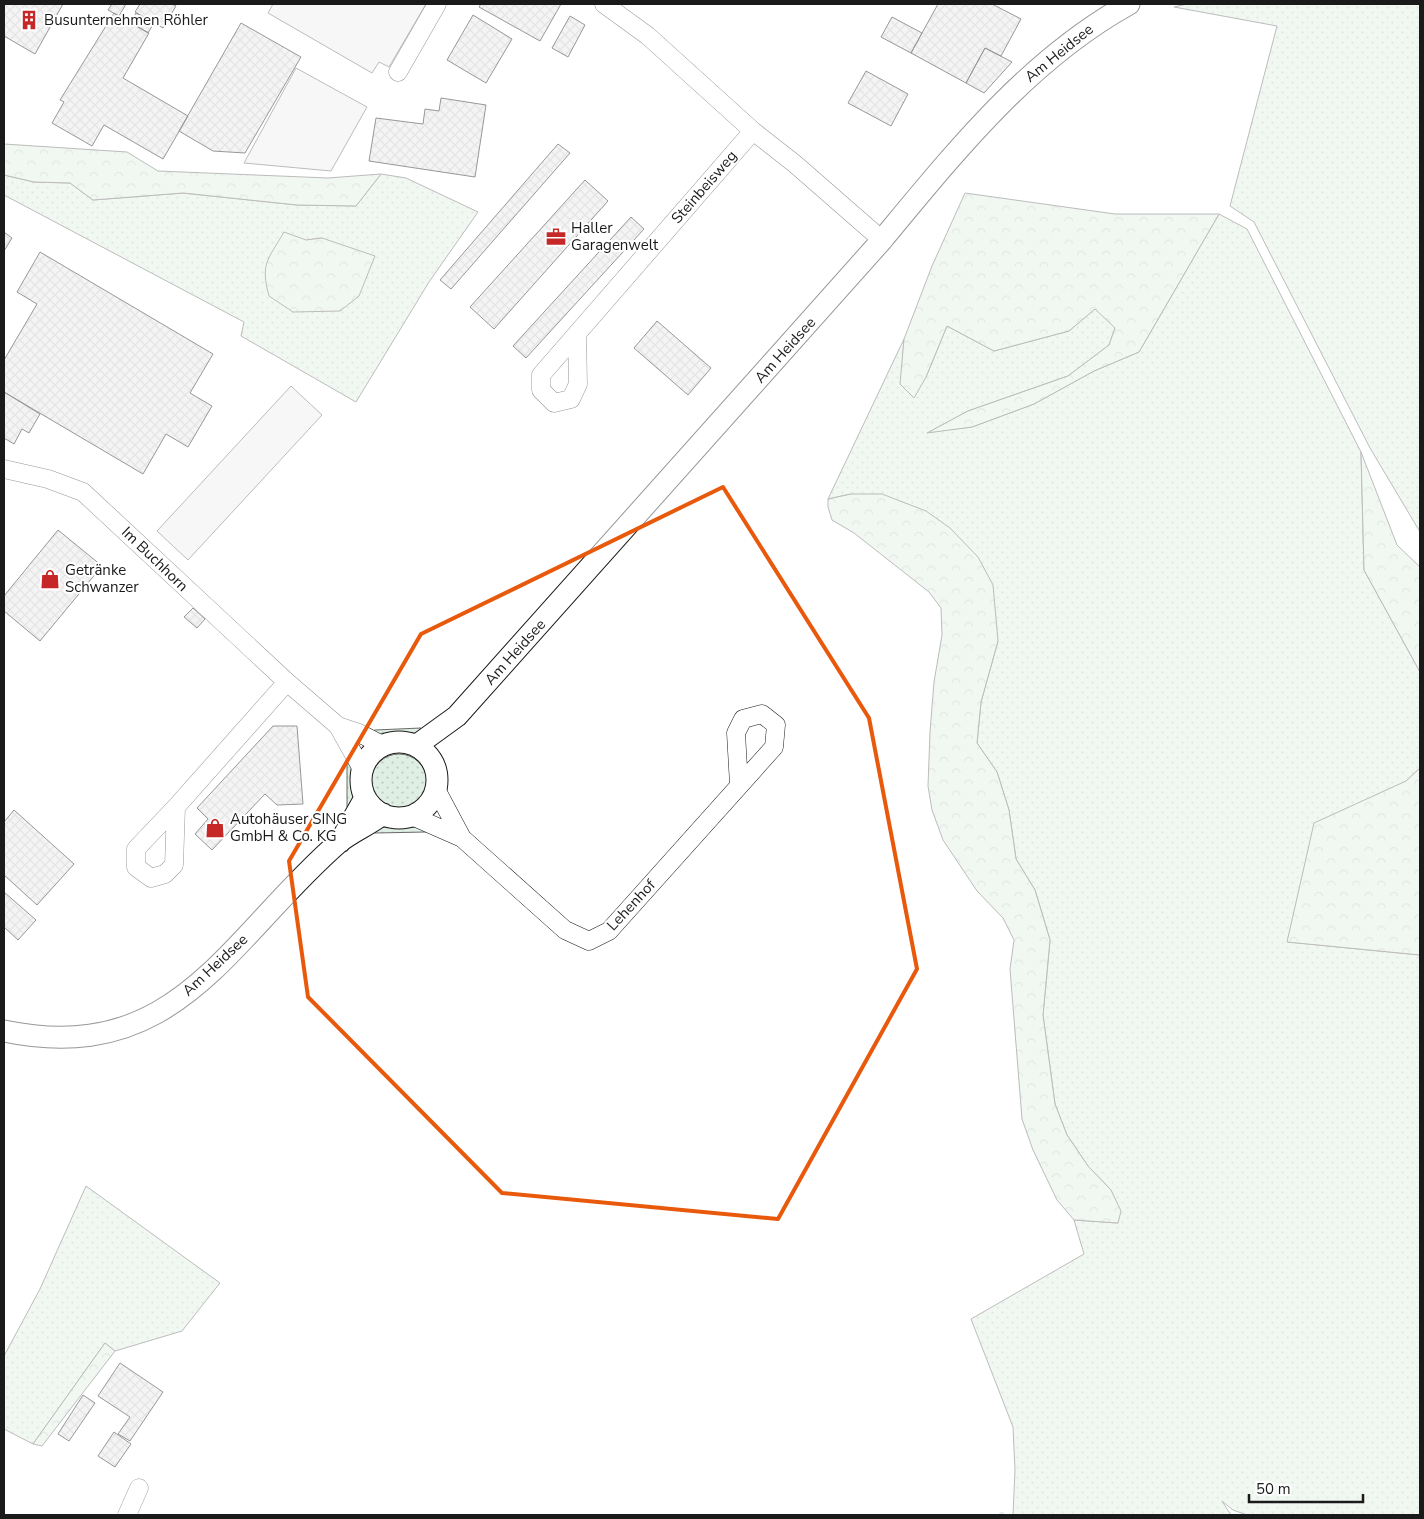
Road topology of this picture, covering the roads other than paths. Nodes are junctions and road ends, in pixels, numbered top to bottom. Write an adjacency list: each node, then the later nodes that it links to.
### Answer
1 (437, 4): 4 (street)
2 (604, 4): 5 (street)
3 (1129, 4): 6 (main road, Am Heidsee)
4 (398, 72)
5 (753, 131): 6 (street); 7 (street, Steinbeisweg)
6 (882, 240): 10 (main road, Am Heidsee)
7 (577, 334)
8 (4, 469): 9 (street, Im Buchhorn)
9 (287, 682): 11 (street, Im Buchhorn); 19 (street)
10 (458, 716): 13 (main road, Am Heidsee); 14 (main road, Am Heidsee)
11 (338, 726): 12 (street, Im Buchhorn); 15 (street, Im Buchhorn)
12 (382, 745): 13 (main road); 15 (main road)
13 (417, 745): 14 (main road)
14 (435, 764): 17 (main road)
15 (362, 769): 18 (main road)
16 (739, 786): 22 (street, Lehenhof)
17 (436, 791): 21 (main road); 22 (street, Lehenhof)
18 (365, 798): 20 (main road); 23 (main road, Am Heidsee)
19 (176, 807)
20 (383, 814): 21 (main road); 23 (main road, Am Heidsee)
21 (412, 816): 22 (street, Lehenhof)
22 (462, 838)
23 (340, 842): 24 (main road, Am Heidsee)
24 (4, 1031)
25 (139, 1488): 26 (street)
26 (127, 1515)

